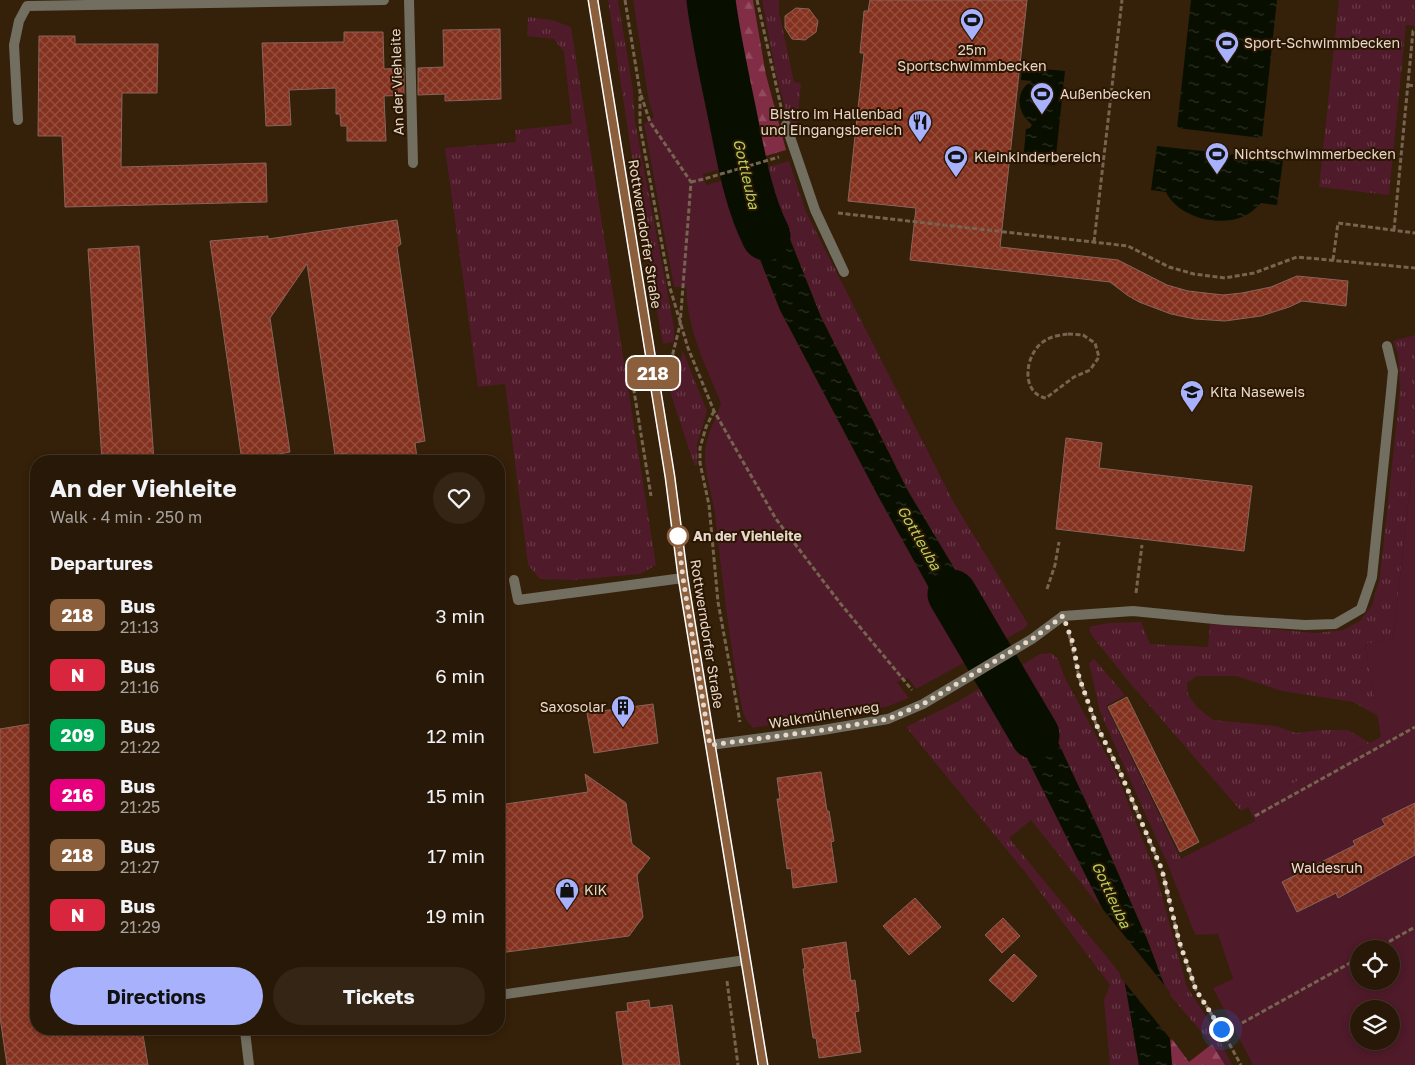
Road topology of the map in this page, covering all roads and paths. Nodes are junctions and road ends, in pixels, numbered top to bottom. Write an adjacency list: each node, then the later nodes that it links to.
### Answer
1 (384, 0): 7 (street)
2 (409, 0): 15 (street, An der Viehleite)
3 (593, 0): 30 (main road, Rottwerndorfer Straße)
4 (625, 0): 11 (path)
5 (757, 0): 13 (path)
6 (1122, 0): 20 (path)
7 (115, 3): 12 (street)
8 (1415, 31): 9 (path)
9 (1408, 85): 10 (path); 18 (path)
10 (1415, 86)
11 (640, 92): 16 (path); 24 (path)
12 (18, 120)
13 (786, 125): 17 (street)
14 (787, 155): 16 (path)
15 (413, 163)
16 (691, 182): 24 (path)
17 (815, 210): 20 (path); 23 (street)
18 (1394, 230): 19 (path); 21 (path)
19 (1415, 233)
20 (1094, 242): 21 (path)
21 (1333, 260): 22 (path)
22 (1415, 268)
23 (844, 272)
24 (680, 324): 27 (path)
25 (1387, 346): 33 (street)
26 (1031, 389): 26 (path)
27 (714, 411): 35 (path); 37 (path)
28 (1059, 542): 32 (path)
29 (1142, 545): 33 (path)
30 (683, 578): 31 (street); 38 (main road, Rottwerndorfer Straße)
31 (514, 580)
32 (1047, 589)
33 (1133, 611): 34 (street)
34 (1063, 616): 35 (street, Walkmühlenweg); 49 (path)
35 (923, 704): 37 (street, Walkmühlenweg)
36 (1415, 727): 39 (path)
37 (744, 740): 38 (street, Walkmühlenweg)
38 (710, 745): 42 (main road, Rottwerndorfer Straße)
39 (1255, 816)
40 (1415, 927): 41 (path)
41 (1392, 940)
42 (746, 960): 44 (street); 48 (main road, Rottwerndorfer Straße)
43 (1350, 963): 45 (path)
44 (505, 994)
45 (1242, 1023)
46 (245, 1035): 47 (street)
47 (249, 1065)
48 (763, 1065)
49 (1241, 1065)

